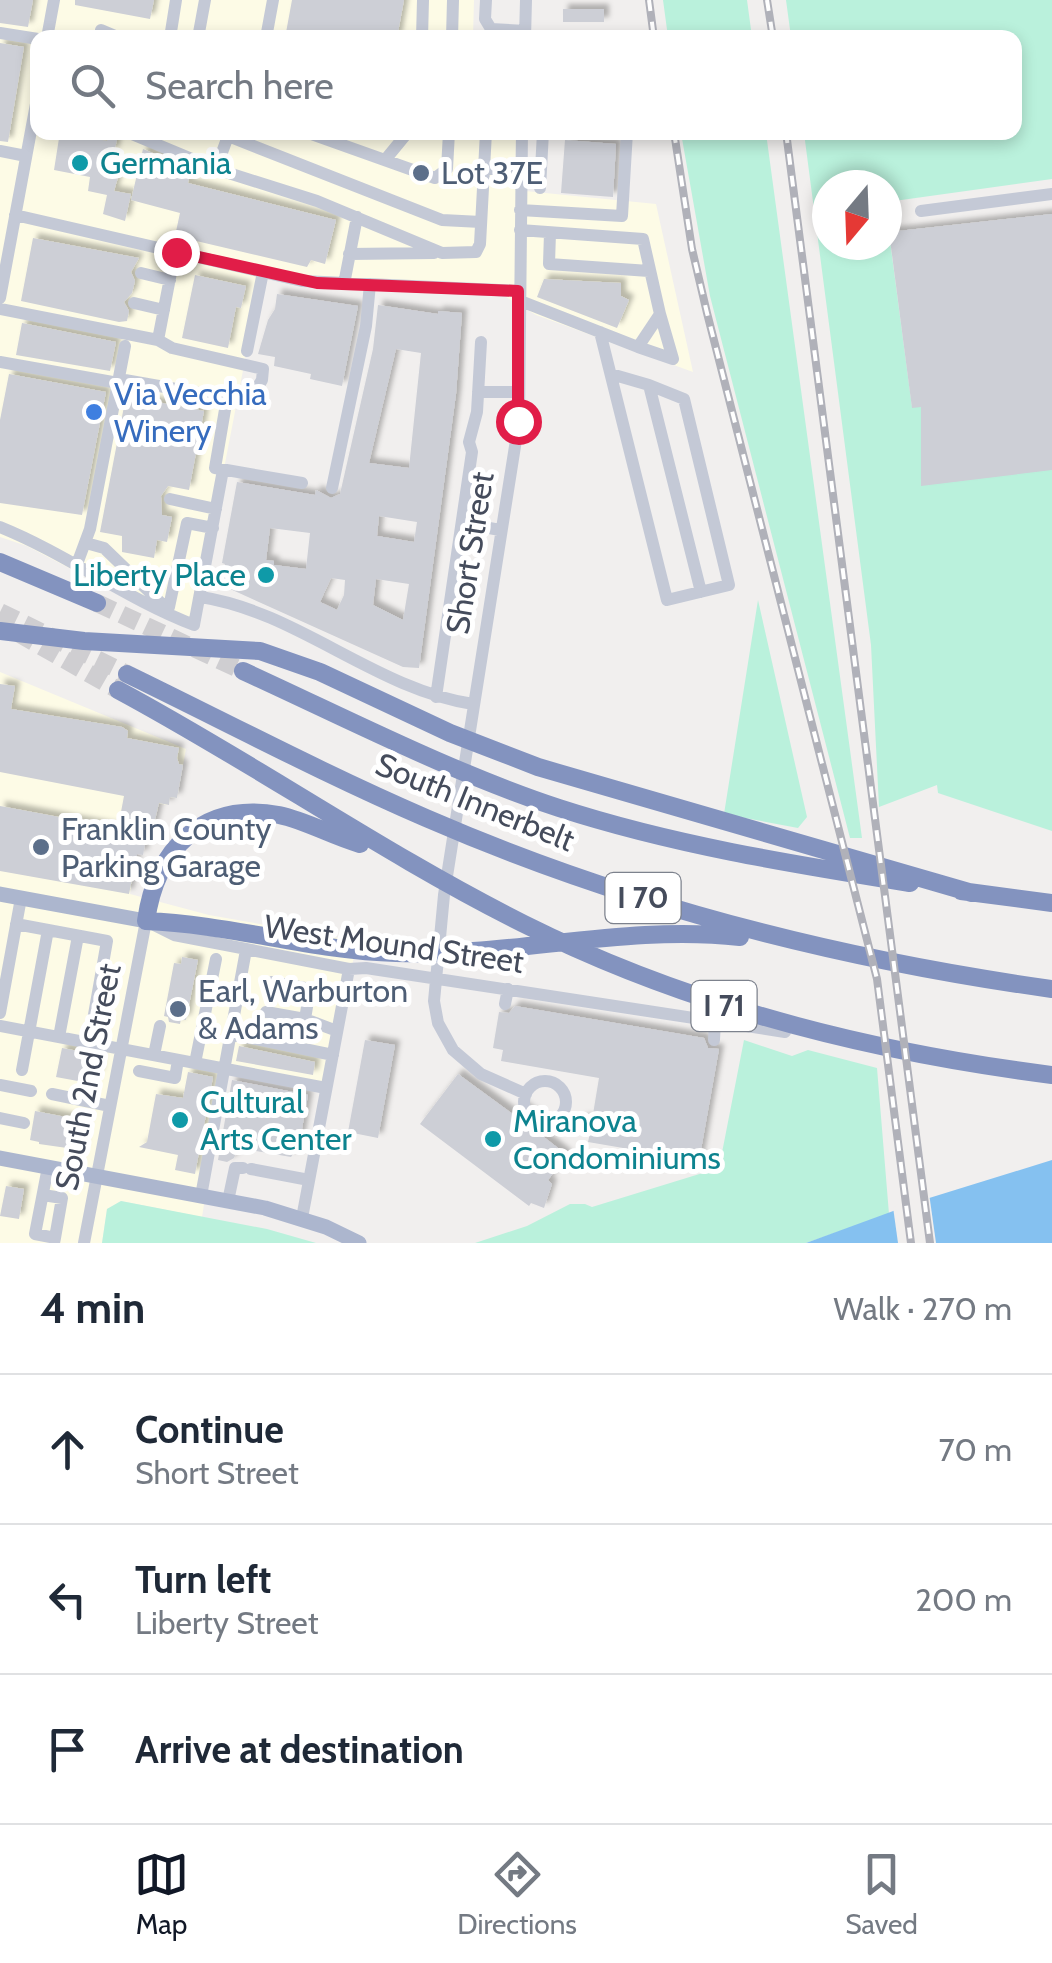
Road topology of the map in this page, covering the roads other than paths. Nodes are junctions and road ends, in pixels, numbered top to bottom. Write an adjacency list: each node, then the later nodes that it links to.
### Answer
1 (54, 0): 9 (street)
2 (176, 0): 10 (street)
3 (205, 0): 11 (street)
4 (273, 0): 12 (street)
5 (422, 0): 13 (street)
6 (453, 0): 14 (street)
7 (486, 0): 15 (street)
8 (526, 0): 16 (street)
9 (48, 30)
10 (171, 30)
11 (199, 30)
12 (267, 30)
13 (422, 30)
14 (452, 30)
15 (498, 30)
16 (525, 30)
17 (0, 32): 18 (street)
18 (30, 38)
19 (30, 136): 31 (street)
20 (154, 140): 34 (street)
21 (227, 140): 34 (street)
22 (238, 140): 36 (street)
23 (329, 140): 32 (street)
24 (401, 140): 32 (street)
25 (448, 140): 32 (street)
26 (486, 140): 33 (street)
27 (522, 140): 35 (street, Short Street)
28 (543, 140): 37 (street)
29 (627, 140): 40 (street)
30 (0, 151): 31 (street)
31 (26, 156): 42 (street)
32 (385, 160)
33 (484, 168): 35 (street); 44 (street)
34 (216, 169): 39 (street)
35 (521, 169): 40 (street, Short Street)
36 (328, 175): 39 (street); 44 (street)
37 (540, 188)
38 (1052, 194): 41 (street)
39 (317, 200): 43 (street)
40 (520, 210): 45 (street, Short Street)
41 (921, 211)
42 (15, 215): 47 (street); 51 (street)
43 (357, 217): 48 (street); 49 (street)
44 (481, 222): 48 (street)
45 (520, 230): 46 (street); 57 (street, Short Street)
46 (550, 233): 50 (street); 50 (street)
47 (176, 252): 52 (street); 54 (street)
48 (442, 253): 49 (street)
49 (349, 254): 55 (street)
50 (649, 271): 62 (street)
51 (2, 272): 58 (street)
52 (264, 272): 55 (street); 68 (street)
53 (142, 274): 54 (street)
54 (170, 280): 61 (street)
55 (344, 284): 56 (street)
56 (370, 284): 57 (street); 78 (street)
57 (518, 296): 63 (street); 74 (street, Short Street)
58 (0, 298)
59 (134, 304): 61 (street)
60 (0, 309): 64 (street)
61 (164, 310): 65 (street)
62 (660, 314): 67 (street); 67 (street)
63 (600, 332): 67 (street); 70 (street)
64 (127, 340): 65 (street); 71 (street)
65 (158, 340): 75 (street)
66 (481, 342): 73 (street)
67 (638, 348)
68 (246, 351)
69 (0, 362): 71 (street)
70 (611, 374): 72 (street); 88 (street)
71 (118, 381): 75 (street); 85 (street)
72 (649, 385): 88 (street); 88 (street)
73 (478, 392): 74 (street); 81 (street)
74 (519, 392): 84 (street, Short Street)
75 (227, 398): 76 (street)
76 (223, 470): 77 (street); 80 (street)
77 (302, 483)
78 (332, 488)
79 (170, 499): 80 (street)
80 (216, 509): 83 (street)
81 (462, 523): 84 (street); 94 (street)
82 (0, 527): 87 (street)
83 (213, 528): 85 (street); 89 (street)
84 (500, 530): 95 (street, Short Street)
85 (86, 543): 87 (street)
86 (0, 562): 90 (highway)
87 (77, 564): 89 (street)
88 (701, 592)
89 (201, 598): 94 (street)
90 (98, 604)
91 (0, 631): 97 (highway)
92 (243, 671): 97 (highway, South Innerbelt / I 70)
93 (122, 682): 96 (highway, I 71); 106 (highway, South Innerbelt / I 70)
94 (436, 697): 95 (street)
95 (473, 704): 111 (street, Short Street)
96 (386, 849): 102 (highway); 137 (highway, I 71)
97 (972, 893): 100 (highway, South Innerbelt / I 70)
98 (0, 894): 99 (main road, West Mound Street)
99 (22, 898): 101 (main road, West Mound Street); 103 (street)
100 (1052, 903)
101 (86, 910): 102 (main road, West Mound Street); 105 (street)
102 (146, 922): 106 (highway); 107 (street, West Mound Street); 129 (street, South 2nd Street)
103 (16, 924): 104 (street); 110 (street)
104 (48, 930): 105 (street); 123 (street)
105 (80, 936): 126 (street); 128 (street)
106 (810, 945): 114 (highway, South Innerbelt / I 70)
107 (246, 950): 109 (street, West Mound Street); 125 (street)
108 (216, 959): 133 (street)
109 (349, 969): 111 (street, West Mound Street); 120 (street)
110 (3, 976): 117 (street)
111 (436, 979): 113 (street, West Mound Street); 142 (street, Short Street)
112 (272, 982): 118 (street)
113 (508, 988): 115 (street); 119 (street, West Mound Street)
114 (1052, 989)
115 (505, 1004)
116 (266, 1012): 118 (street)
117 (0, 1013)
118 (305, 1019): 120 (street)
119 (715, 1020): 124 (street, West Mound Street); 127 (street)
120 (338, 1025): 130 (street)
121 (0, 1026): 123 (street)
122 (160, 1026): 131 (street)
123 (30, 1032): 126 (street); 135 (street)
124 (785, 1032)
125 (231, 1034): 130 (street); 134 (street)
126 (59, 1037): 128 (street)
127 (714, 1040)
128 (88, 1043): 129 (street)
129 (121, 1049): 131 (street); 143 (street, South 2nd Street)
130 (333, 1054): 139 (street)
131 (154, 1055): 132 (street)
132 (178, 1060): 133 (street); 136 (street)
133 (195, 1063): 134 (street)
134 (225, 1068): 139 (street); 151 (street)
135 (22, 1070)
136 (139, 1071)
137 (1052, 1075)
138 (0, 1085): 140 (street)
139 (326, 1088): 149 (street)
140 (31, 1091)
141 (52, 1094): 143 (street)
142 (526, 1094)
143 (110, 1106): 148 (street, South 2nd Street)
144 (0, 1118): 145 (street)
145 (24, 1123)
146 (0, 1158): 147 (main road)
147 (48, 1167): 148 (main road); 150 (street)
148 (97, 1176): 151 (main road); 156 (street, South 2nd Street)
149 (309, 1180): 152 (street); 153 (street)
150 (43, 1195): 154 (street); 154 (street)
151 (202, 1196): 152 (main road)
152 (228, 1201): 153 (main road)
153 (302, 1218): 155 (main road)
154 (54, 1240)
155 (356, 1242)
156 (84, 1243)

